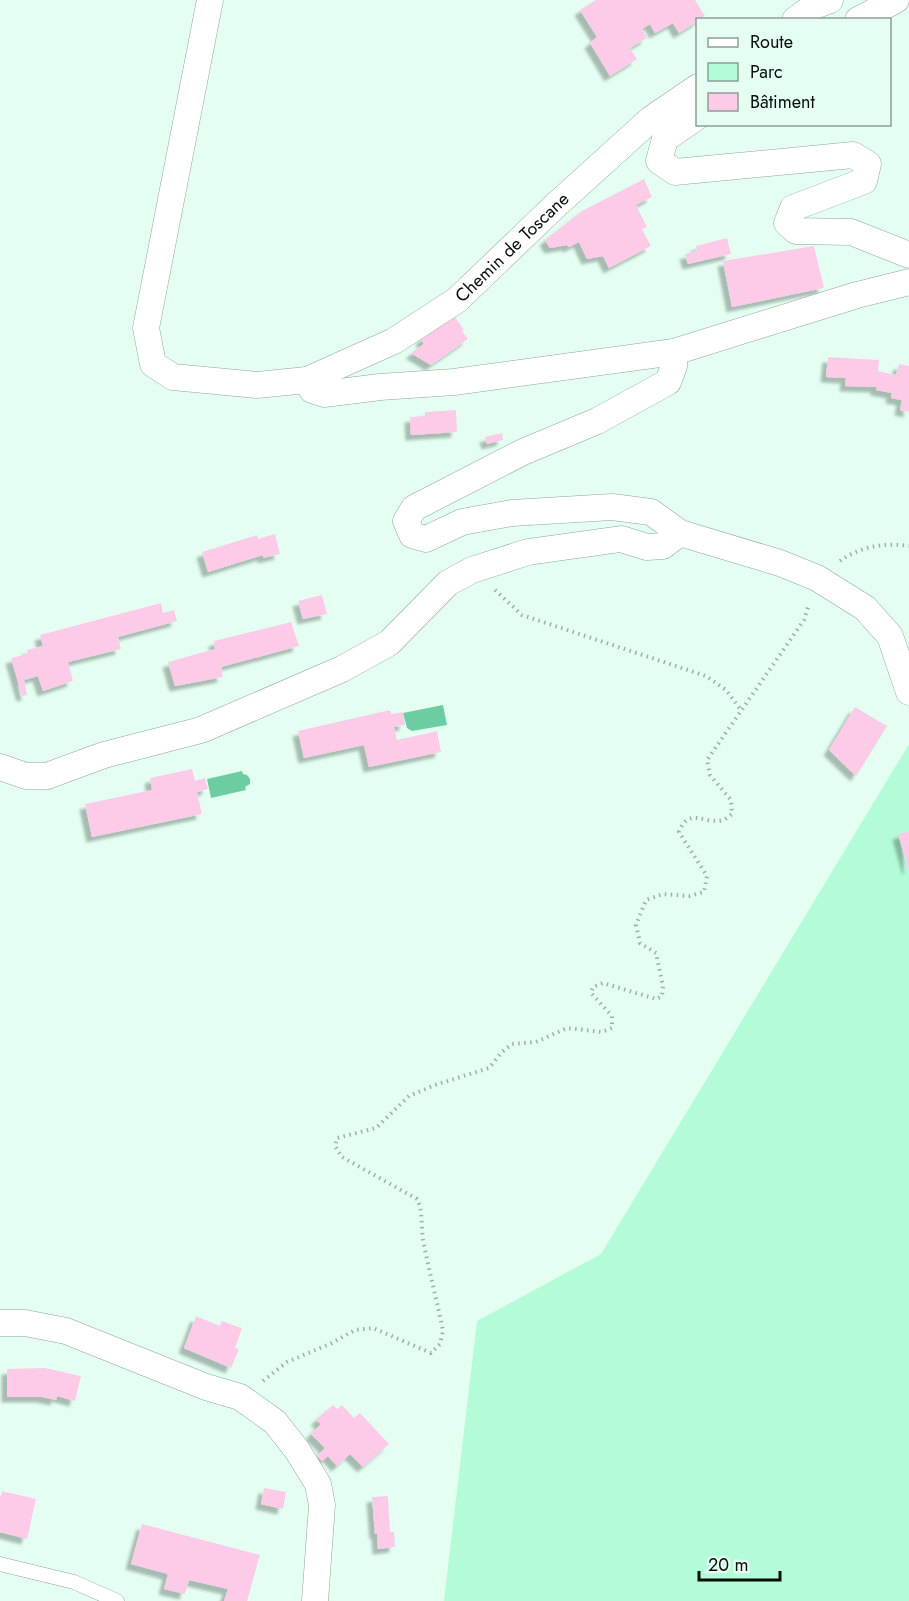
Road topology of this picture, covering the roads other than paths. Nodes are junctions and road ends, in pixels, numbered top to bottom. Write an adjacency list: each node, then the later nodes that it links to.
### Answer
1 (210, 0): 11 (street, Chemin de Toscane)
2 (830, 0): 4 (street)
3 (896, 0): 5 (street)
4 (798, 18)
5 (862, 18)
6 (696, 88): 11 (street, Chemin de Toscane)
7 (696, 117): 8 (street)
8 (909, 255)
9 (909, 282): 10 (street)
10 (674, 352): 11 (street); 12 (street)
11 (307, 380)
12 (680, 533): 13 (street); 14 (street)
13 (909, 692)
14 (0, 767)
15 (0, 1323): 18 (street)
16 (0, 1564): 17 (lane)
17 (117, 1601)
18 (315, 1601)

